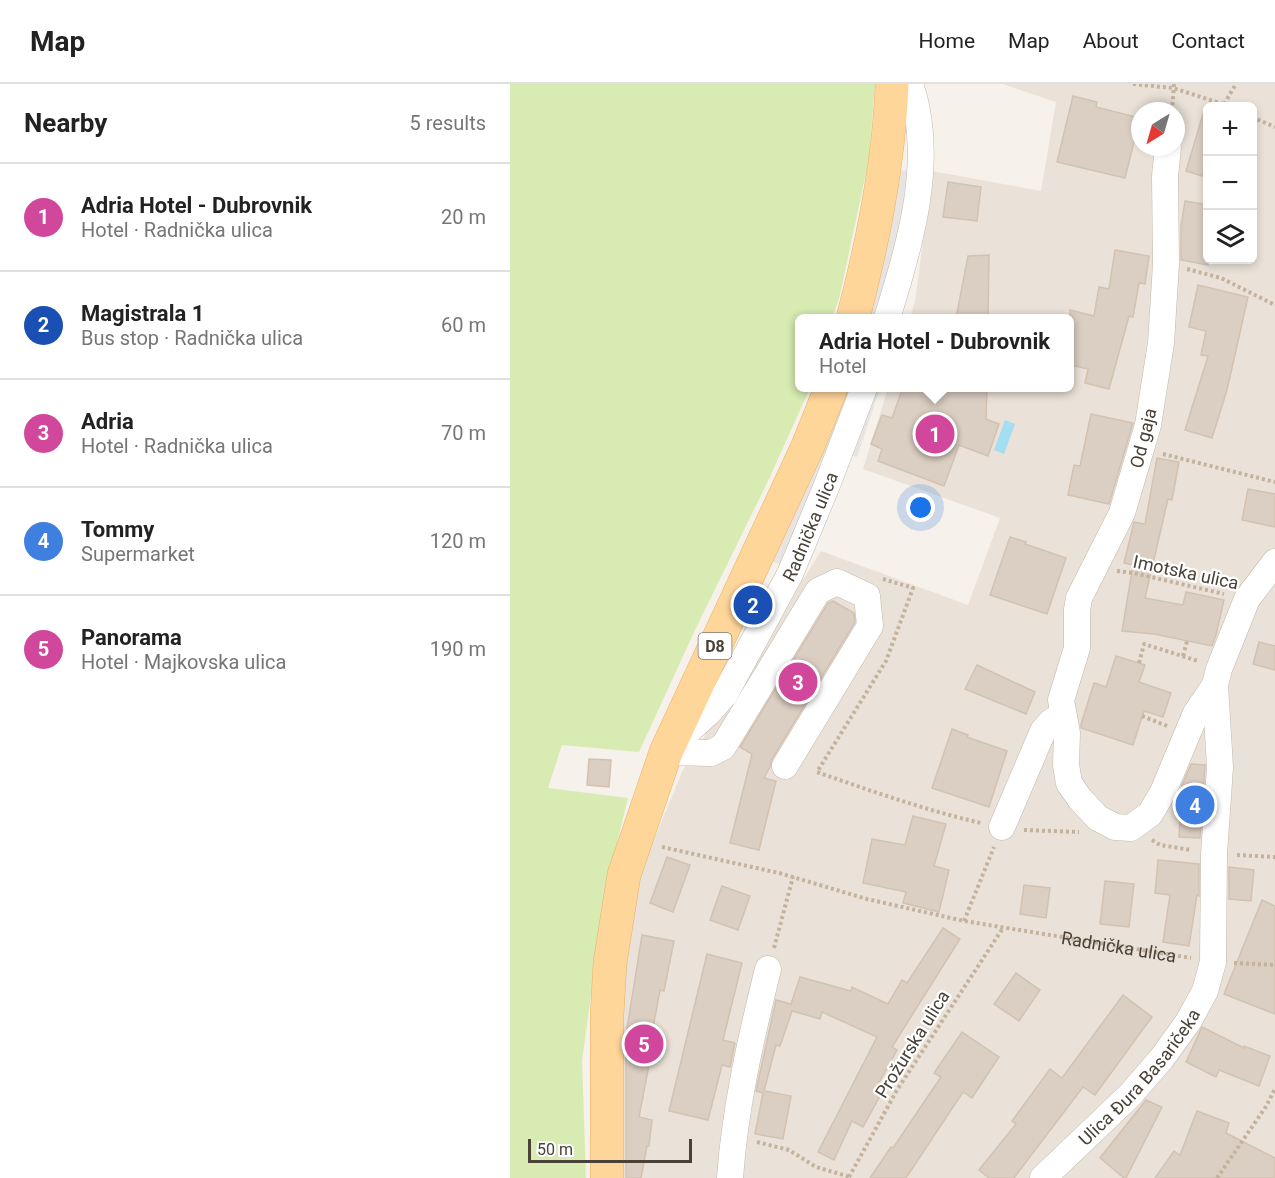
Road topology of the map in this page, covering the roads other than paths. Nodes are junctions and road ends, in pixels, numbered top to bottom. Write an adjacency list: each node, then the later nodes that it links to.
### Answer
1 (892, 84): 4 (main road)
2 (910, 84): 5 (street)
3 (1167, 156): 10 (street, Od gaja)
4 (854, 314)
5 (887, 314)
6 (829, 392): 11 (main road, D8)
7 (862, 392): 11 (street, Radnička ulica)
8 (1275, 562): 9 (street)
9 (1217, 677): 10 (street, Od gaja); 17 (street, Ulica Đura Basaričeka)
10 (1062, 716): 13 (street)
11 (666, 752): 12 (street, Radnička ulica); 15 (main road, D8)
12 (785, 766)
13 (1002, 827)
14 (768, 969): 16 (street)
15 (607, 1178)
16 (729, 1178)
17 (1043, 1178)

